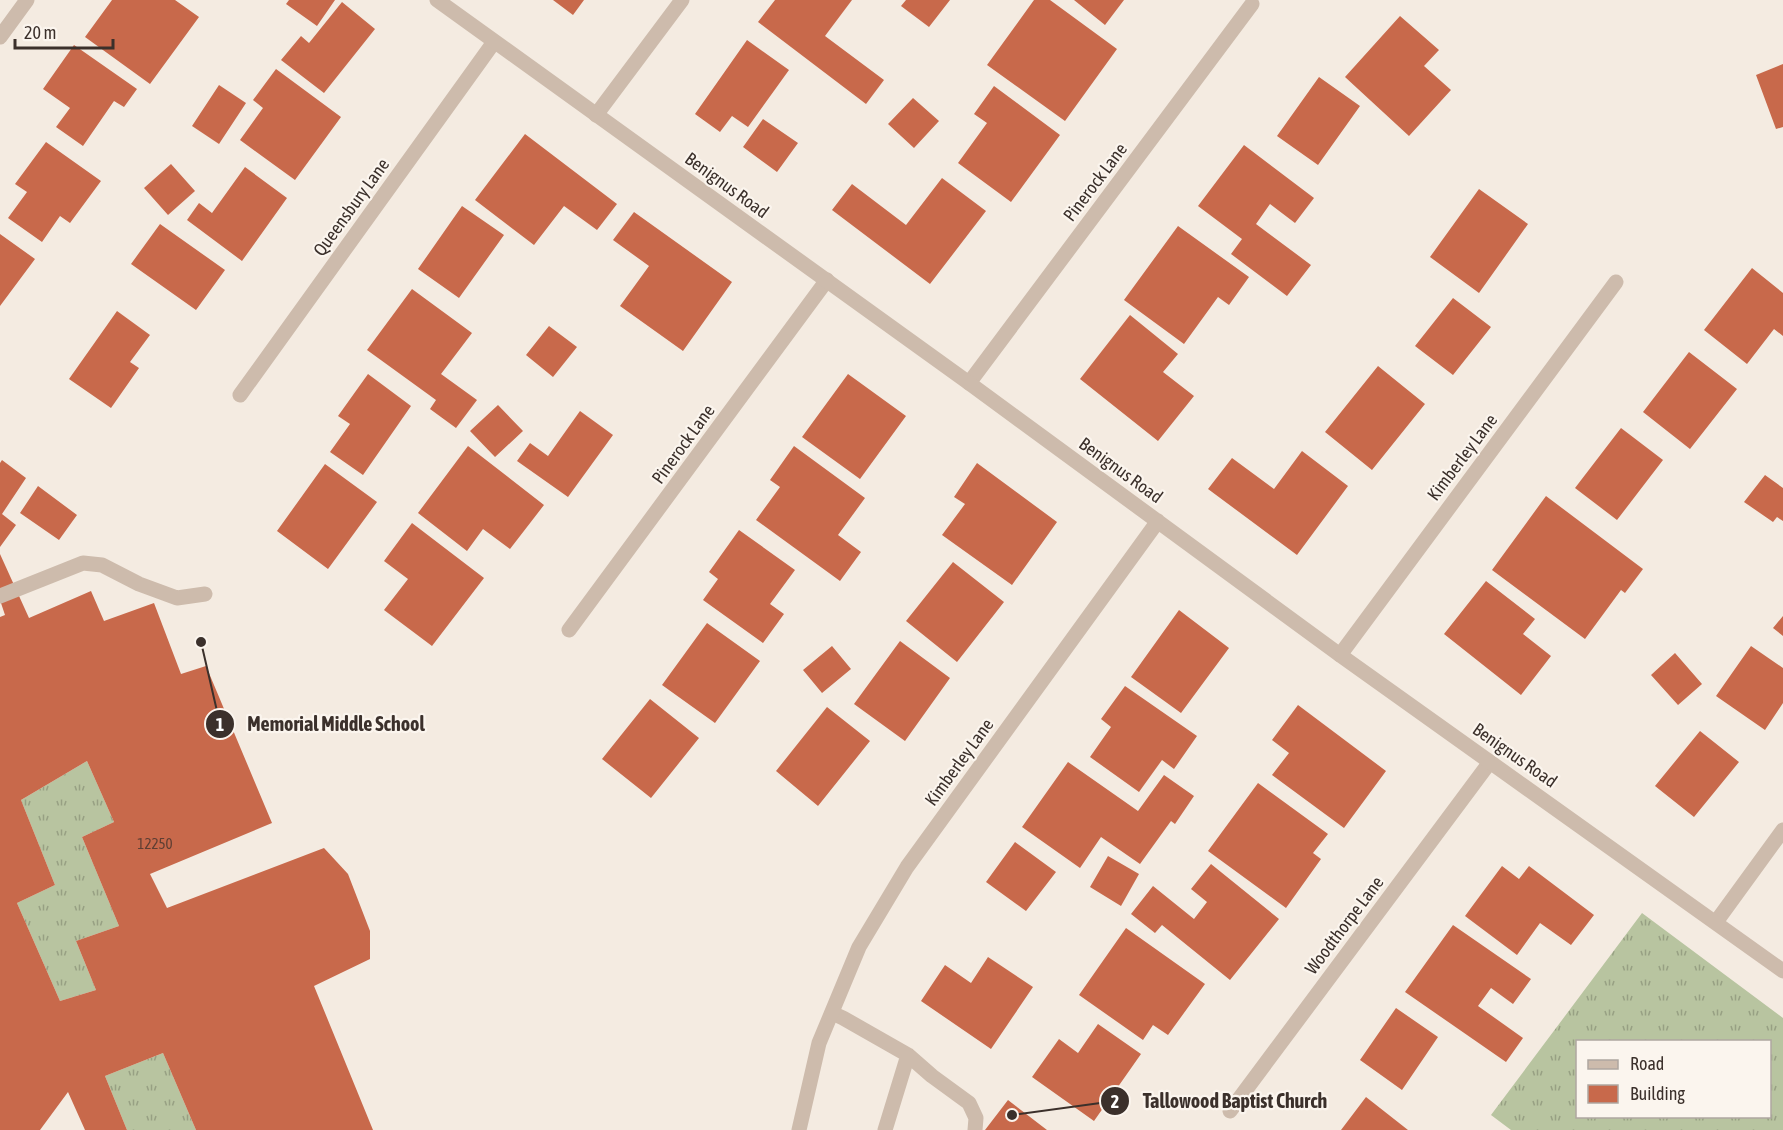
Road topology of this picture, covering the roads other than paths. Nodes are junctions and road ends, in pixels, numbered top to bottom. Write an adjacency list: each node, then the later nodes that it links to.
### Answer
1 (27, 0): 5 (street)
2 (437, 0): 6 (street, Benignus Road)
3 (682, 0): 7 (street)
4 (1252, 4): 10 (street, Pinerock Lane)
5 (0, 37)
6 (494, 42): 7 (street, Benignus Road); 11 (street, Queensbury Lane)
7 (596, 115): 8 (street, Benignus Road)
8 (827, 280): 10 (street, Benignus Road); 15 (street, Pinerock Lane)
9 (1616, 282): 16 (street, Kimberley Lane)
10 (969, 383): 12 (street, Benignus Road)
11 (240, 395)
12 (1158, 521): 16 (street, Benignus Road); 21 (street, Kimberley Lane)
13 (205, 594): 14 (street)
14 (0, 596)
15 (569, 630)
16 (1340, 654): 17 (street, Benignus Road)
17 (1490, 762): 19 (street, Benignus Road); 23 (street, Woodthorpe Lane)
18 (1783, 830): 19 (street)
19 (1716, 922): 20 (street, Benignus Road)
20 (1783, 971)
21 (832, 1013): 22 (street); 24 (street, Kimberley Lane)
22 (908, 1055): 25 (street); 26 (street)
23 (1230, 1111)
24 (799, 1130)
25 (885, 1130)
26 (975, 1130)

